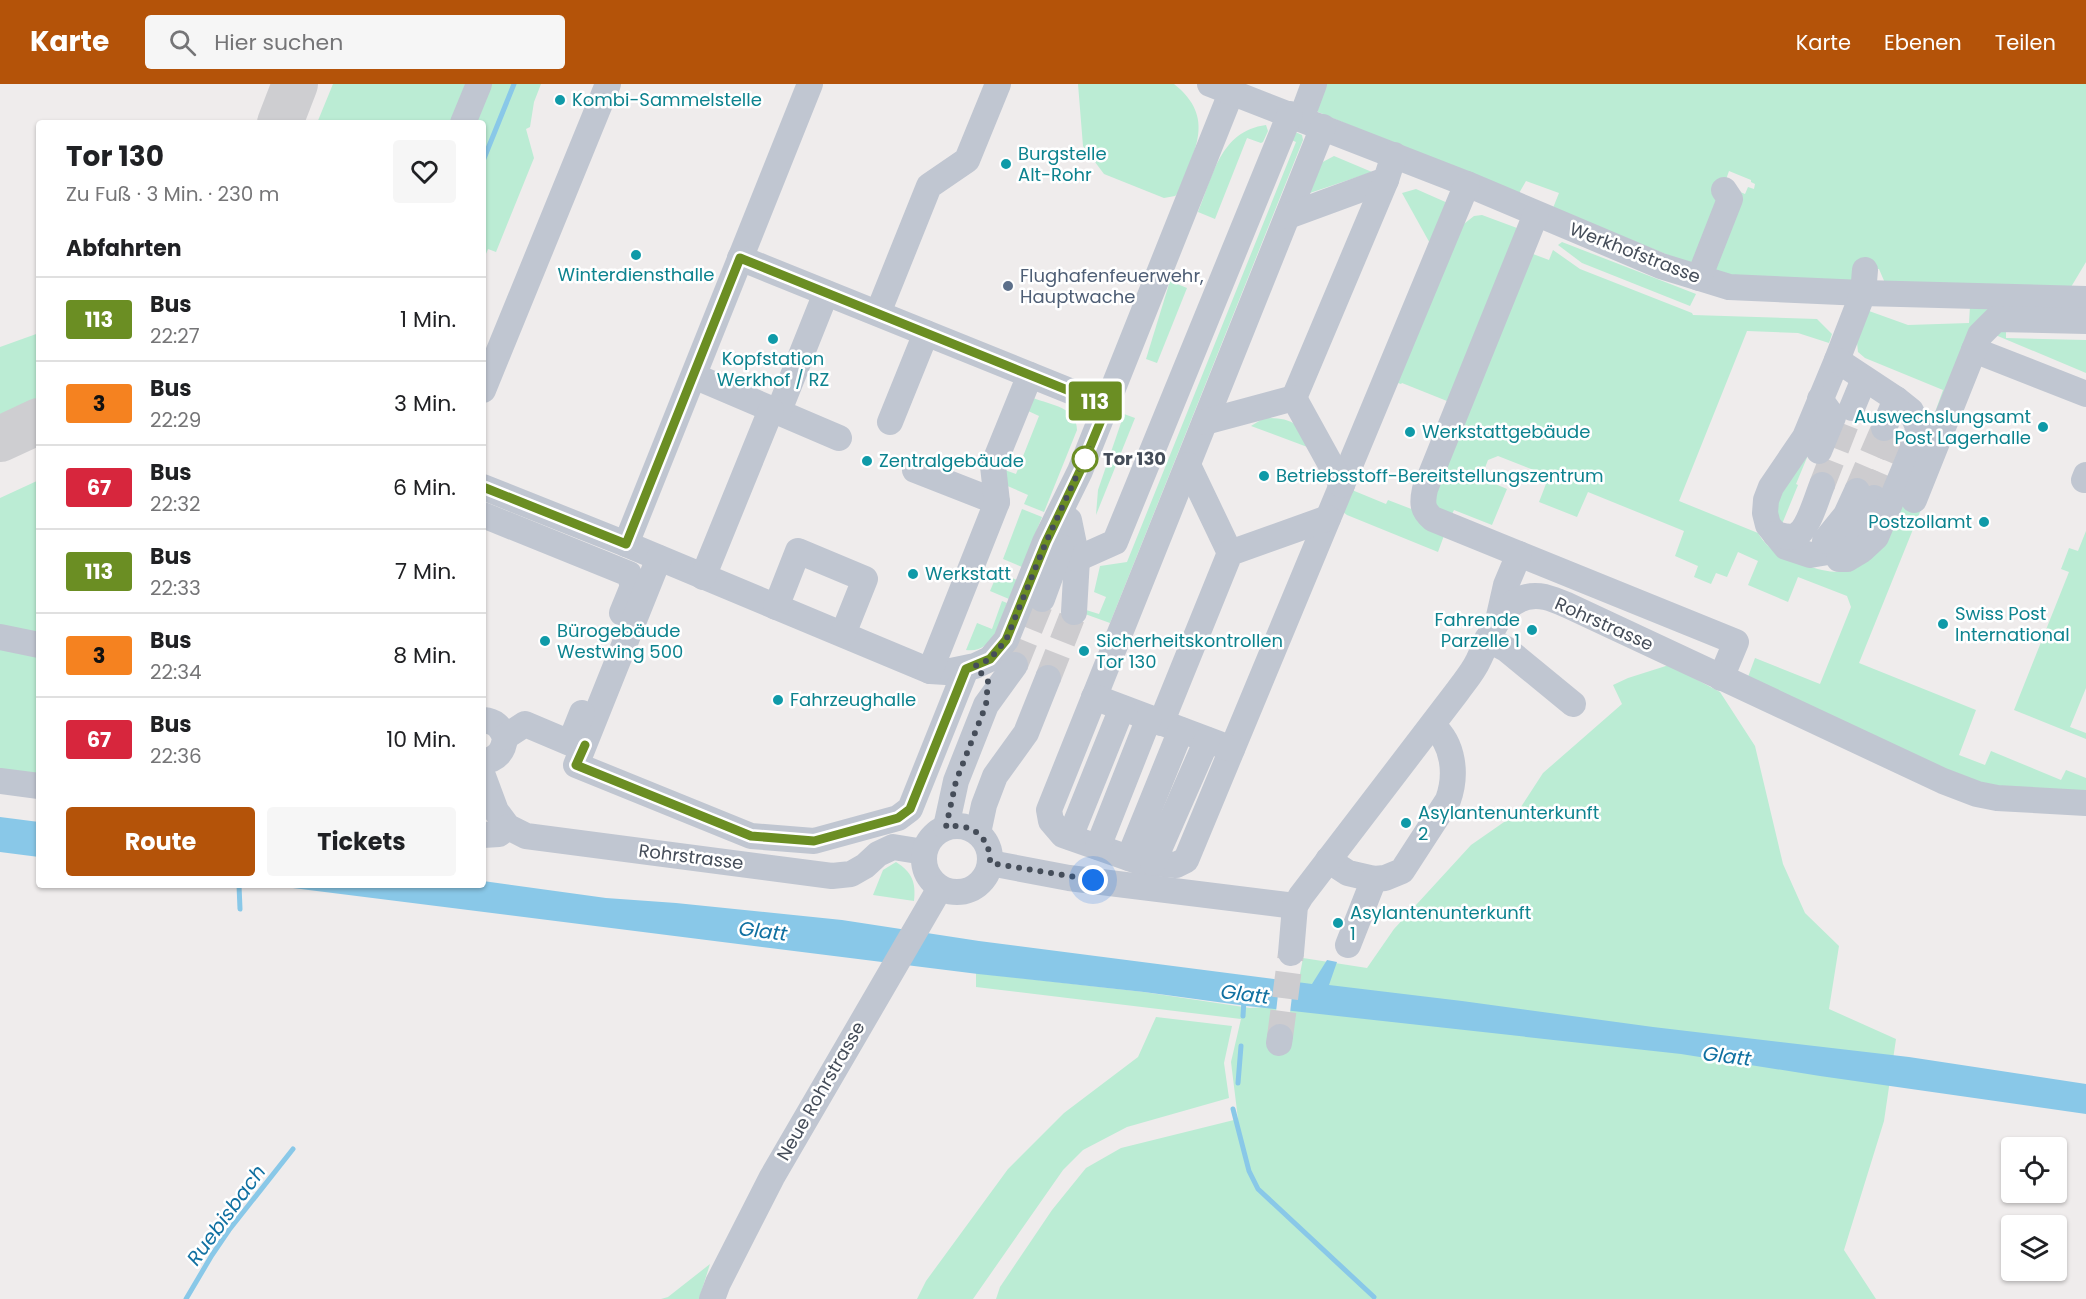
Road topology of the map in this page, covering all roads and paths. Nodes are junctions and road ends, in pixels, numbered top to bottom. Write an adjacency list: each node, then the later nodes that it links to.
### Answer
1 (479, 84): 7 (street)
2 (608, 84): 28 (street)
3 (810, 84): 15 (street)
4 (998, 84): 20 (street)
5 (1314, 84): 8 (street)
6 (1221, 88): 8 (street, Werkhofstrasse); 33 (street)
7 (465, 120)
8 (1305, 120): 9 (street, Werkhofstrasse); 14 (street); 59 (street)
9 (1394, 155): 10 (street); 11 (street, Werkhofstrasse)
10 (1386, 180): 14 (street); 30 (street)
11 (1467, 184): 13 (street, Werkhofstrasse); 44 (street)
12 (1724, 190): 16 (street)
13 (1536, 214): 16 (street, Werkhofstrasse); 56 (street)
14 (1288, 216): 37 (street)
15 (740, 258): 18 (street); 26 (street)
16 (1699, 278): 17 (street, Werkhofstrasse)
17 (1864, 281): 19 (street, Werkhofstrasse); 24 (street)
18 (826, 292): 20 (street); 35 (street)
19 (2086, 299)
20 (878, 313): 22 (street)
21 (2086, 321): 23 (street)
22 (926, 333): 25 (street); 36 (street)
23 (1974, 350): 29 (street); 48 (street)
24 (1837, 360): 27 (street); 31 (street)
25 (1030, 375): 33 (street); 49 (street)
26 (694, 376): 35 (street); 54 (street)
27 (1864, 379): 32 (street); 34 (street)
28 (486, 383)
29 (2086, 394)
30 (1294, 398): 37 (street); 44 (street)
31 (1820, 399): 40 (street); 53 (street)
32 (1904, 405): 38 (street); 57 (street)
33 (1107, 406): 43 (street)
34 (1852, 408)
35 (774, 411): 39 (street); 60 (street)
36 (890, 422)
37 (1205, 422): 41 (street)
38 (1892, 432)
39 (839, 438)
40 (1819, 451)
41 (1188, 465): 55 (street); 70 (street)
42 (915, 470): 49 (street)
43 (1080, 471): 52 (street); 67 (street)
44 (1342, 485): 51 (street)
45 (1813, 486): 53 (street)
46 (486, 488): 54 (street)
47 (1866, 495): 57 (street)
48 (1914, 500)
49 (997, 502): 68 (street)
50 (486, 516): 77 (street)
51 (1328, 518): 55 (street); 79 (street)
52 (1069, 520): 59 (street); 59 (street)
53 (1772, 530): 57 (street)
54 (626, 544): 58 (street)
55 (1230, 553): 75 (street)
56 (1519, 554): 62 (street); 69 (street)
57 (1810, 555)
58 (659, 558): 60 (street); 67 (street)
59 (1077, 559)
60 (703, 577): 61 (street)
61 (776, 607): 63 (street); 63 (street)
62 (1498, 616): 65 (street, Rohrstrasse); 69 (street, Rohrstrasse)
63 (843, 634): 68 (street)
64 (0, 637): 66 (street)
65 (1487, 639): 71 (street); 76 (street, Rohrstrasse)
66 (36, 644)
67 (971, 668): 68 (street); 72 (street)
68 (930, 671)
69 (1721, 678): 86 (street, Rohrstrasse)
70 (1094, 697): 73 (street); 91 (street)
71 (1573, 704)
72 (986, 705): 88 (street); 89 (street)
73 (1122, 708): 75 (street); 91 (street)
74 (486, 720): 77 (street)
75 (1164, 723): 78 (street); 92 (street); 94 (street)
76 (1433, 726): 95 (street, Rohrstrasse); 97 (street)
77 (504, 737): 80 (street)
78 (1207, 740): 79 (street); 94 (street)
79 (1232, 749): 94 (street)
80 (486, 761)
81 (0, 781): 83 (street)
82 (486, 784): 87 (street)
83 (36, 786)
84 (0, 792): 85 (street)
85 (36, 796)
86 (2086, 803)
87 (508, 827): 90 (street); 93 (street, Rohrstrasse)
88 (946, 827): 89 (street); 93 (street)
89 (978, 833): 96 (street)
90 (486, 835)
91 (1070, 837): 92 (street)
92 (1098, 847): 94 (street)
93 (924, 852): 98 (street)
94 (1141, 860)
95 (1328, 860): 97 (street); 99 (street, Rohrstrasse)
96 (990, 863): 98 (street); 99 (street)
97 (1374, 879): 100 (street)
98 (935, 896): 102 (street, Neue Rohrstrasse)
99 (1295, 906): 101 (street, Rohrstrasse)
100 (1348, 945)
101 (1291, 953)
102 (712, 1299)

